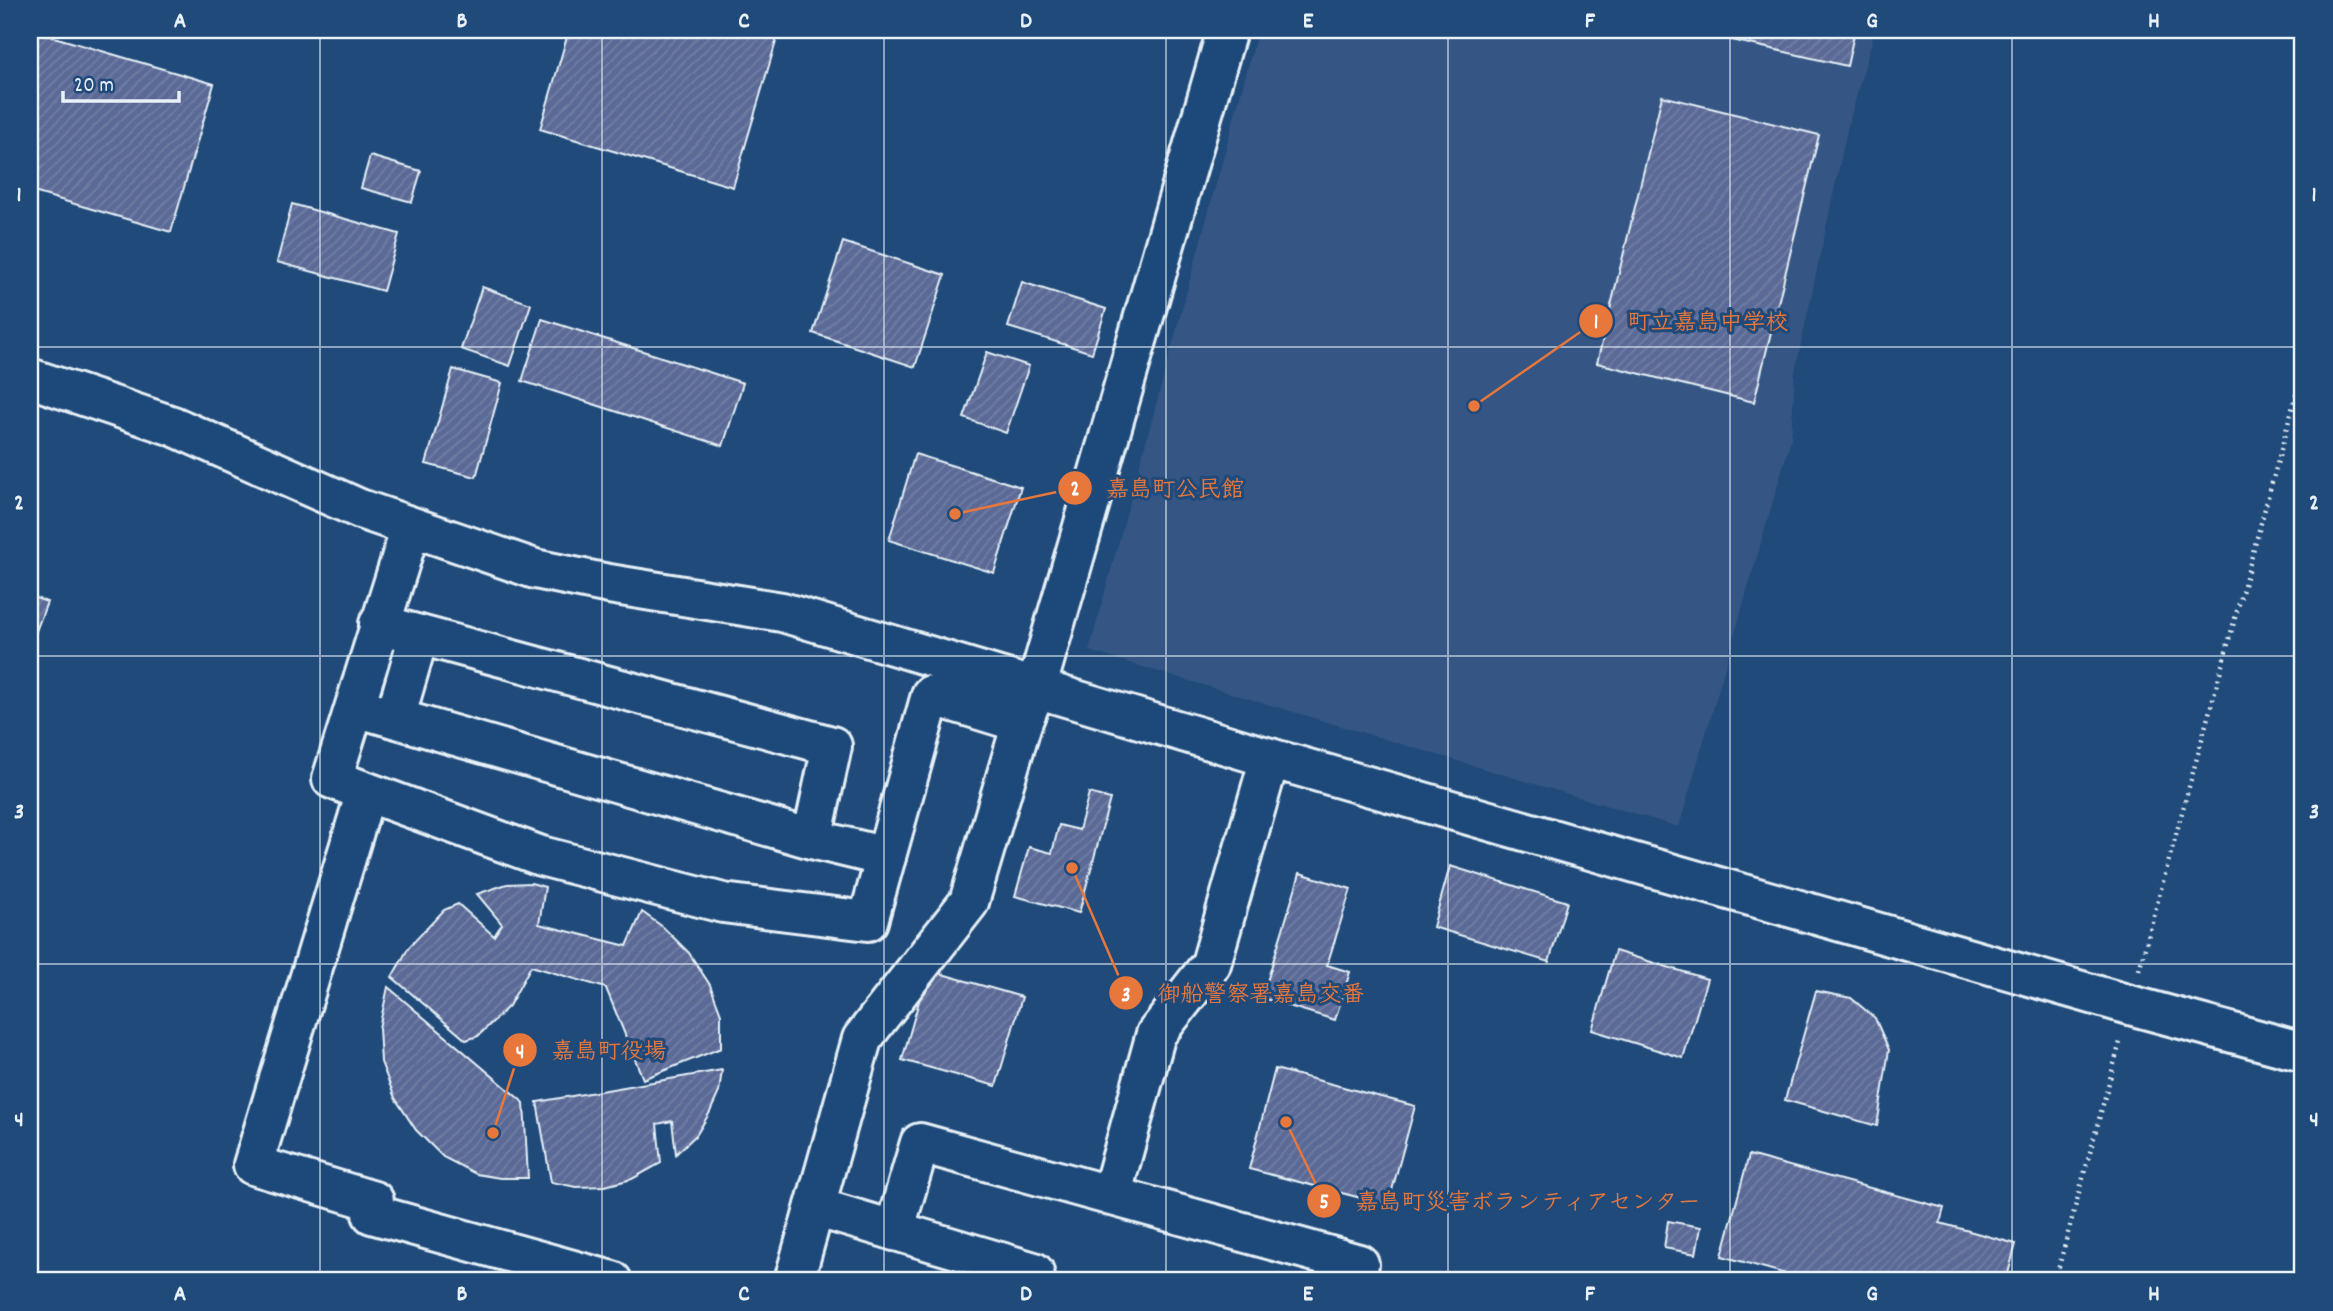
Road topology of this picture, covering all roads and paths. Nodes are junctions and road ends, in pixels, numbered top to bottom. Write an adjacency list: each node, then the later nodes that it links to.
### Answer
1 (1227, 30): 7 (street)
2 (2303, 369): 14 (path)
3 (30, 379): 4 (street)
4 (411, 527): 5 (street); 7 (street)
5 (379, 624): 6 (street); 8 (street)
6 (419, 635): 9 (street); 12 (street)
7 (1029, 706): 10 (street); 13 (street); 17 (street)
8 (356, 707): 9 (street); 11 (street)
9 (395, 718): 12 (street)
10 (1270, 758): 14 (street); 16 (street)
11 (366, 792): 13 (street); 20 (street)
12 (812, 839): 13 (street)
13 (886, 857)
14 (2130, 1005): 15 (street); 23 (path)
15 (2303, 1052)
16 (1111, 1196): 18 (street); 22 (street)
17 (815, 1207): 18 (street); 21 (street)
18 (894, 1231): 19 (street)
19 (1034, 1272)
20 (612, 1281)
21 (794, 1281)
22 (1354, 1281)
23 (2055, 1281)

